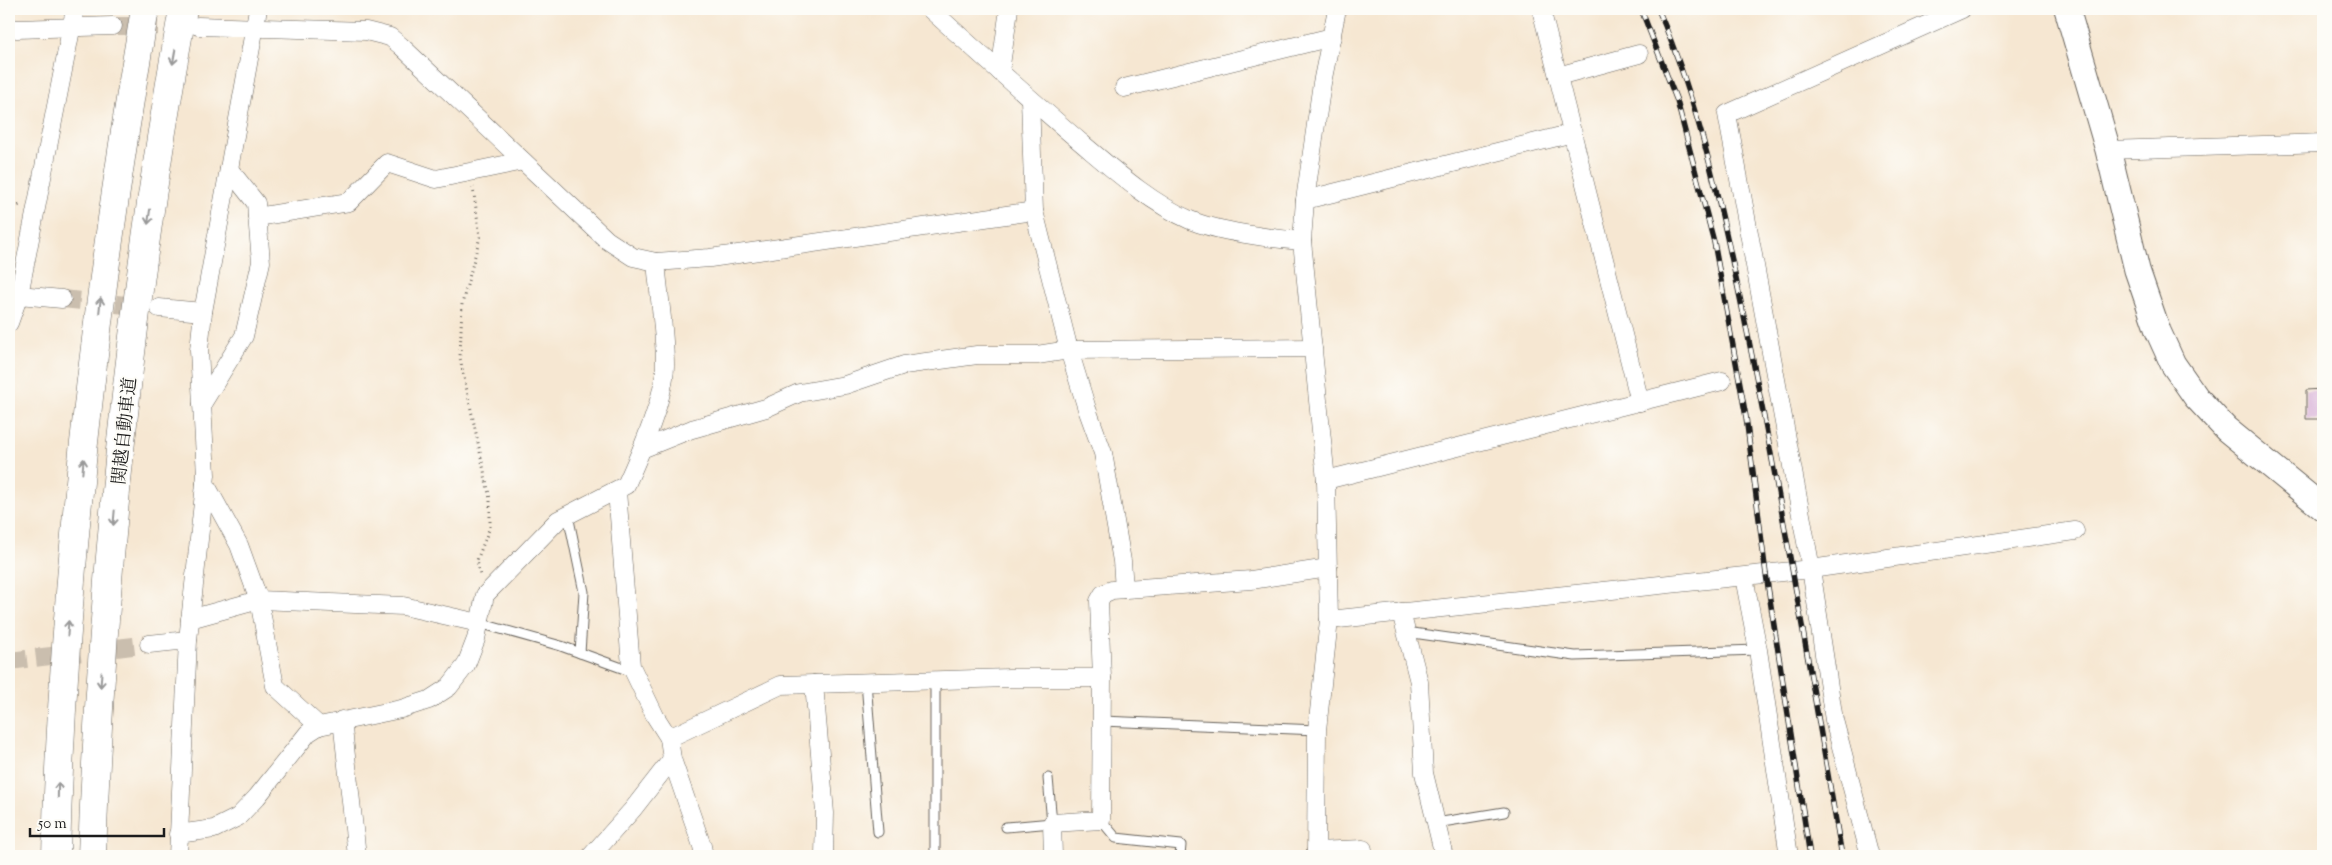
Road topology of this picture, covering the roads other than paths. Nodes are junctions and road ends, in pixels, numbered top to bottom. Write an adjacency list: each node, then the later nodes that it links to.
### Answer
1 (75, 9): 12 (street)
2 (146, 9): 84 (highway, 関越自動車道, one-way to 2)
3 (258, 9): 15 (street)
4 (930, 9): 18 (street)
5 (1009, 9): 18 (street)
6 (1337, 9): 16 (street)
7 (1541, 9): 19 (street)
8 (1962, 9): 10 (street)
9 (2068, 9): 24 (street)
10 (1939, 14): 50 (street)
11 (191, 17): 15 (street); 85 (highway, 関越自動車道, one-way to 85)
12 (72, 26): 13 (street); 14 (street); 32 (street)
13 (113, 26)
14 (9, 27)
15 (255, 28): 25 (street); 26 (street)
16 (1332, 37): 20 (street); 27 (street)
17 (1639, 54): 19 (street)
18 (1000, 72): 21 (street)
19 (1558, 76): 22 (street)
20 (1124, 88)
21 (1030, 99): 28 (street); 30 (street)
22 (1573, 133): 27 (street); 40 (street)
23 (2323, 143): 24 (street)
24 (2108, 150): 46 (street)
25 (524, 161): 29 (street); 31 (street)
26 (229, 170): 29 (street); 35 (street)
27 (1305, 200): 30 (street)
28 (1034, 211): 31 (street); 38 (street)
29 (257, 217): 41 (street)
30 (1302, 241): 37 (street)
31 (656, 262): 42 (street)
32 (19, 295): 33 (street); 36 (street)
33 (62, 299)
34 (159, 308): 35 (street)
35 (203, 312): 41 (street)
36 (9, 323)
37 (1313, 348): 38 (street); 43 (street)
38 (1069, 350): 42 (street); 52 (street)
39 (1722, 382): 40 (street)
40 (1640, 402): 43 (street)
41 (202, 404): 44 (street)
42 (642, 449): 45 (street)
43 (1326, 480): 49 (street)
44 (205, 483): 53 (street); 55 (street)
45 (617, 491): 47 (street); 63 (street)
46 (2323, 508)
47 (568, 515): 57 (street); 62 (lane)
48 (2075, 531): 50 (street)
49 (1328, 568): 52 (street); 56 (street)
50 (1811, 569): 51 (street); 96 (street)
51 (1744, 577): 54 (street); 61 (street)
52 (1124, 589): 64 (street)
53 (260, 600): 55 (street); 57 (street); 70 (street)
54 (1401, 612): 56 (street); 58 (street)
55 (190, 619): 59 (street)
56 (1329, 620): 71 (street)
57 (479, 623): 62 (lane); 68 (street)
58 (1406, 632): 61 (lane); 78 (street)
59 (188, 640): 60 (street); 81 (street)
60 (149, 644)
61 (1758, 650): 95 (street)
62 (580, 653): 63 (lane)
63 (634, 672): 72 (street)
64 (1102, 678): 65 (street); 69 (street)
65 (935, 680): 66 (street); 91 (lane)
66 (866, 682): 67 (street); 80 (lane)
67 (814, 684): 72 (street); 90 (street)
68 (342, 720): 70 (street); 87 (street)
69 (1102, 721): 71 (lane); 76 (street)
70 (319, 726): 81 (street)
71 (1317, 730): 83 (street)
72 (669, 738): 73 (street)
73 (672, 759): 88 (street); 89 (street)
74 (1048, 778): 77 (lane)
75 (1504, 812): 78 (lane)
76 (1101, 820): 77 (street); 93 (lane)
77 (1052, 823): 79 (lane); 92 (street)
78 (1436, 823): 94 (street)
79 (1006, 827)
80 (878, 832)
81 (178, 834): 86 (street)
82 (1363, 849): 83 (street)
83 (1316, 854)
84 (56, 856)
85 (92, 856)
86 (178, 856)
87 (357, 856)
88 (591, 856)
89 (704, 856)
90 (824, 856)
91 (934, 856)
92 (1053, 856)
93 (1180, 856)
94 (1444, 856)
95 (1789, 856)
96 (1870, 856)

